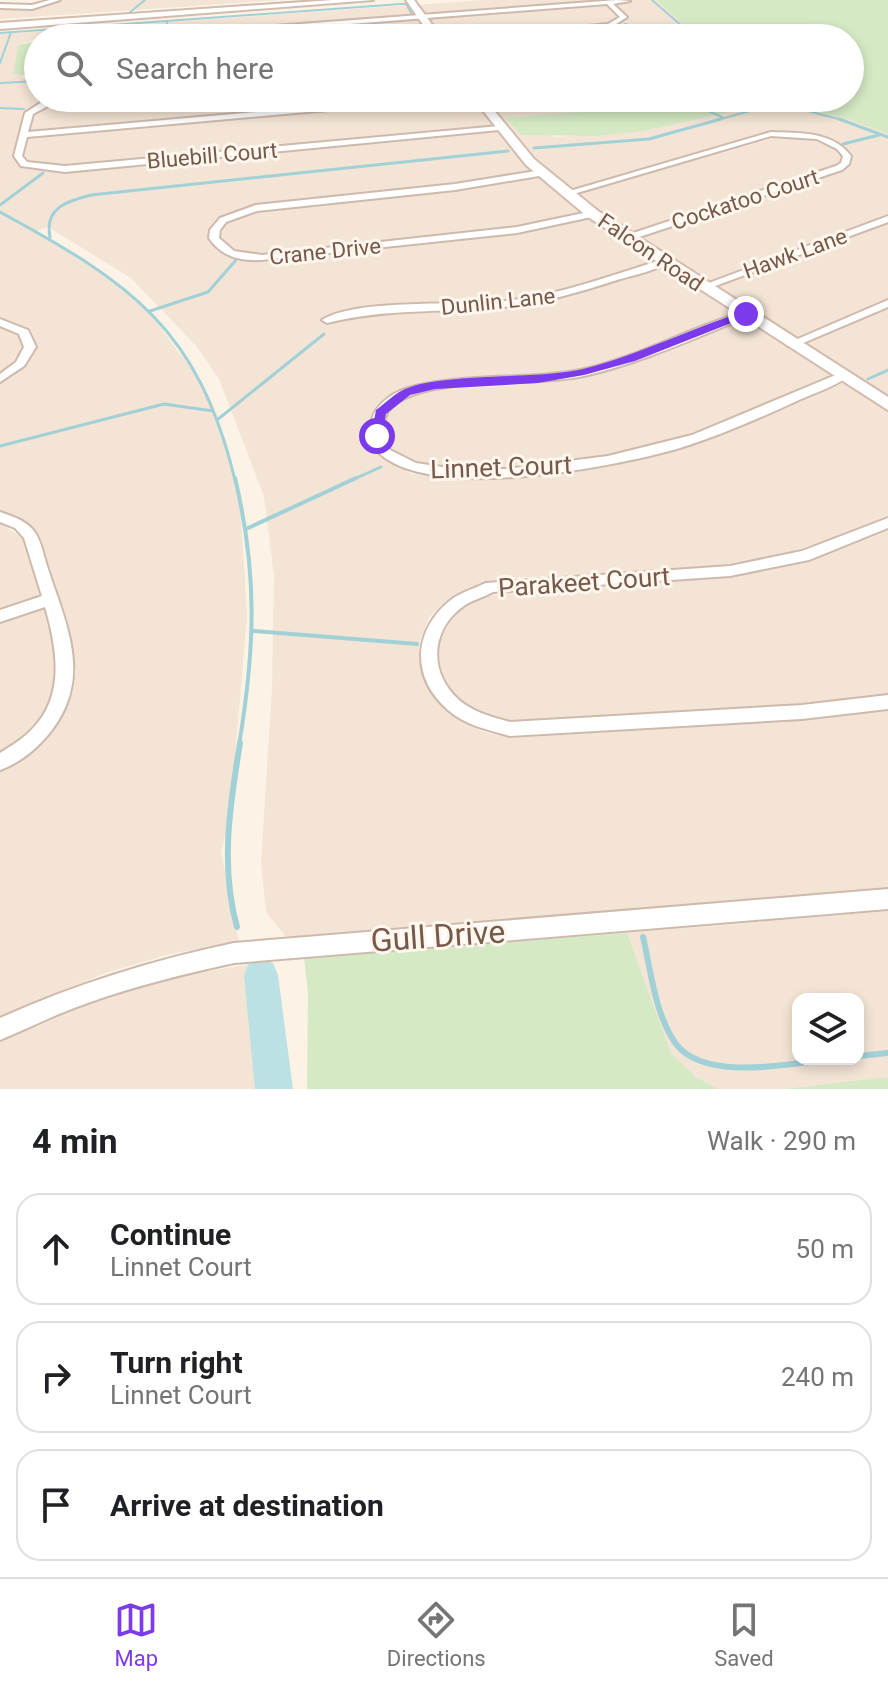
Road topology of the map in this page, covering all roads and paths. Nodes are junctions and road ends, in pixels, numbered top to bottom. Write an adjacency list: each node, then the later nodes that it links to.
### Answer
1 (57, 0): 6 (street)
2 (369, 0): 9 (street)
3 (410, 0): 7 (street)
4 (627, 1): 5 (street)
5 (609, 3): 7 (street); 12 (street)
6 (0, 6)
7 (422, 16): 10 (street); 11 (street)
8 (24, 24): 13 (street)
9 (28, 24)
10 (320, 24)
11 (427, 24)
12 (613, 24)
13 (0, 26)
14 (30, 112): 18 (street)
15 (282, 112): 18 (street)
16 (488, 112): 17 (street, Falcon Road)
17 (499, 128): 18 (street, Bluebill Court); 19 (street, Falcon Road)
18 (22, 135)
19 (542, 173): 20 (street, Falcon Road); 21 (street, Crane Drive)
20 (567, 193): 21 (street, Falcon Road); 23 (street, Cockatoo Court)
21 (593, 214): 23 (street, Falcon Road)
22 (888, 219): 25 (street, Hawk Lane)
23 (627, 238): 24 (street, Falcon Road)
24 (664, 262): 25 (street, Falcon Road); 28 (street, Dunlin Lane)
25 (703, 287): 27 (street, Falcon Road)
26 (888, 303): 30 (street)
27 (746, 314): 30 (street, Falcon Road); 31 (street, Linnet Court)
28 (327, 320)
29 (0, 322): 32 (street)
30 (792, 344): 31 (street, Falcon Road)
31 (842, 376): 33 (street, Falcon Road)
32 (0, 379)
33 (888, 405)
34 (0, 517): 36 (street)
35 (888, 523): 38 (street, Parakeet Court)
36 (49, 600): 37 (street); 39 (street)
37 (0, 616)
38 (888, 702)
39 (0, 762)
40 (888, 899): 41 (street, Gull Drive)
41 (0, 1029)

